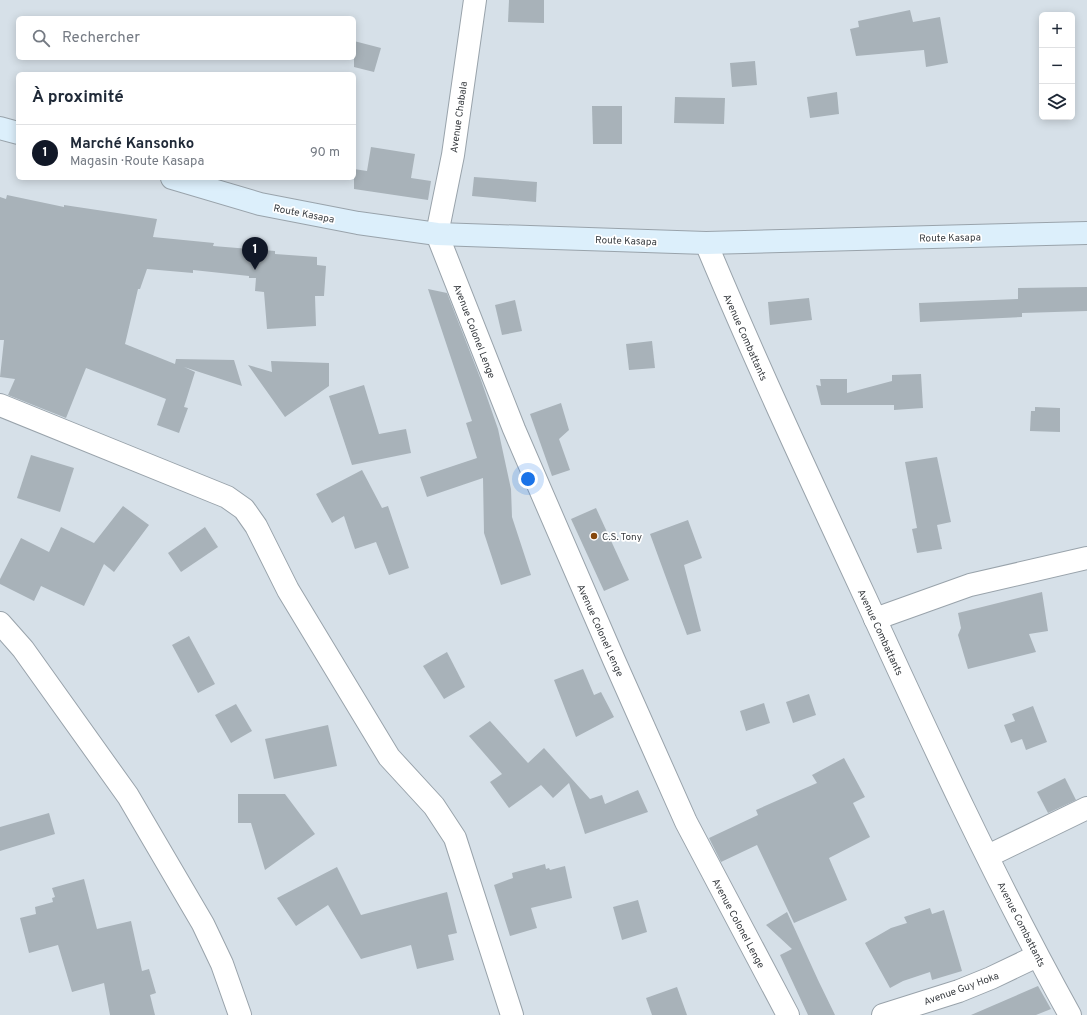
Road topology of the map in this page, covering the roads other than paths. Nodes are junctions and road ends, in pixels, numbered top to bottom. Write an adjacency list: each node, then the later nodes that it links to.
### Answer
1 (475, 0): 6 (street, Avenue Chabala)
2 (0, 128): 3 (main road)
3 (16, 132)
4 (179, 180): 6 (main road, Route Kasapa)
5 (1087, 233): 7 (main road, Route Kasapa)
6 (437, 234): 7 (main road, Route Kasapa); 17 (street, Avenue Colonel Lenge)
7 (706, 243): 10 (street, Avenue Combattants)
8 (0, 405): 16 (street)
9 (1087, 558): 10 (street)
10 (874, 619): 13 (street, Avenue Combattants)
11 (0, 623): 15 (street)
12 (1087, 808): 13 (street)
13 (988, 856): 14 (street, Avenue Combattants)
14 (1037, 956): 18 (street, Avenue Guy Hoka); 19 (street, Avenue Combattants)
15 (240, 1015)
16 (512, 1015)
17 (788, 1015)
18 (883, 1015)
19 (1070, 1015)

